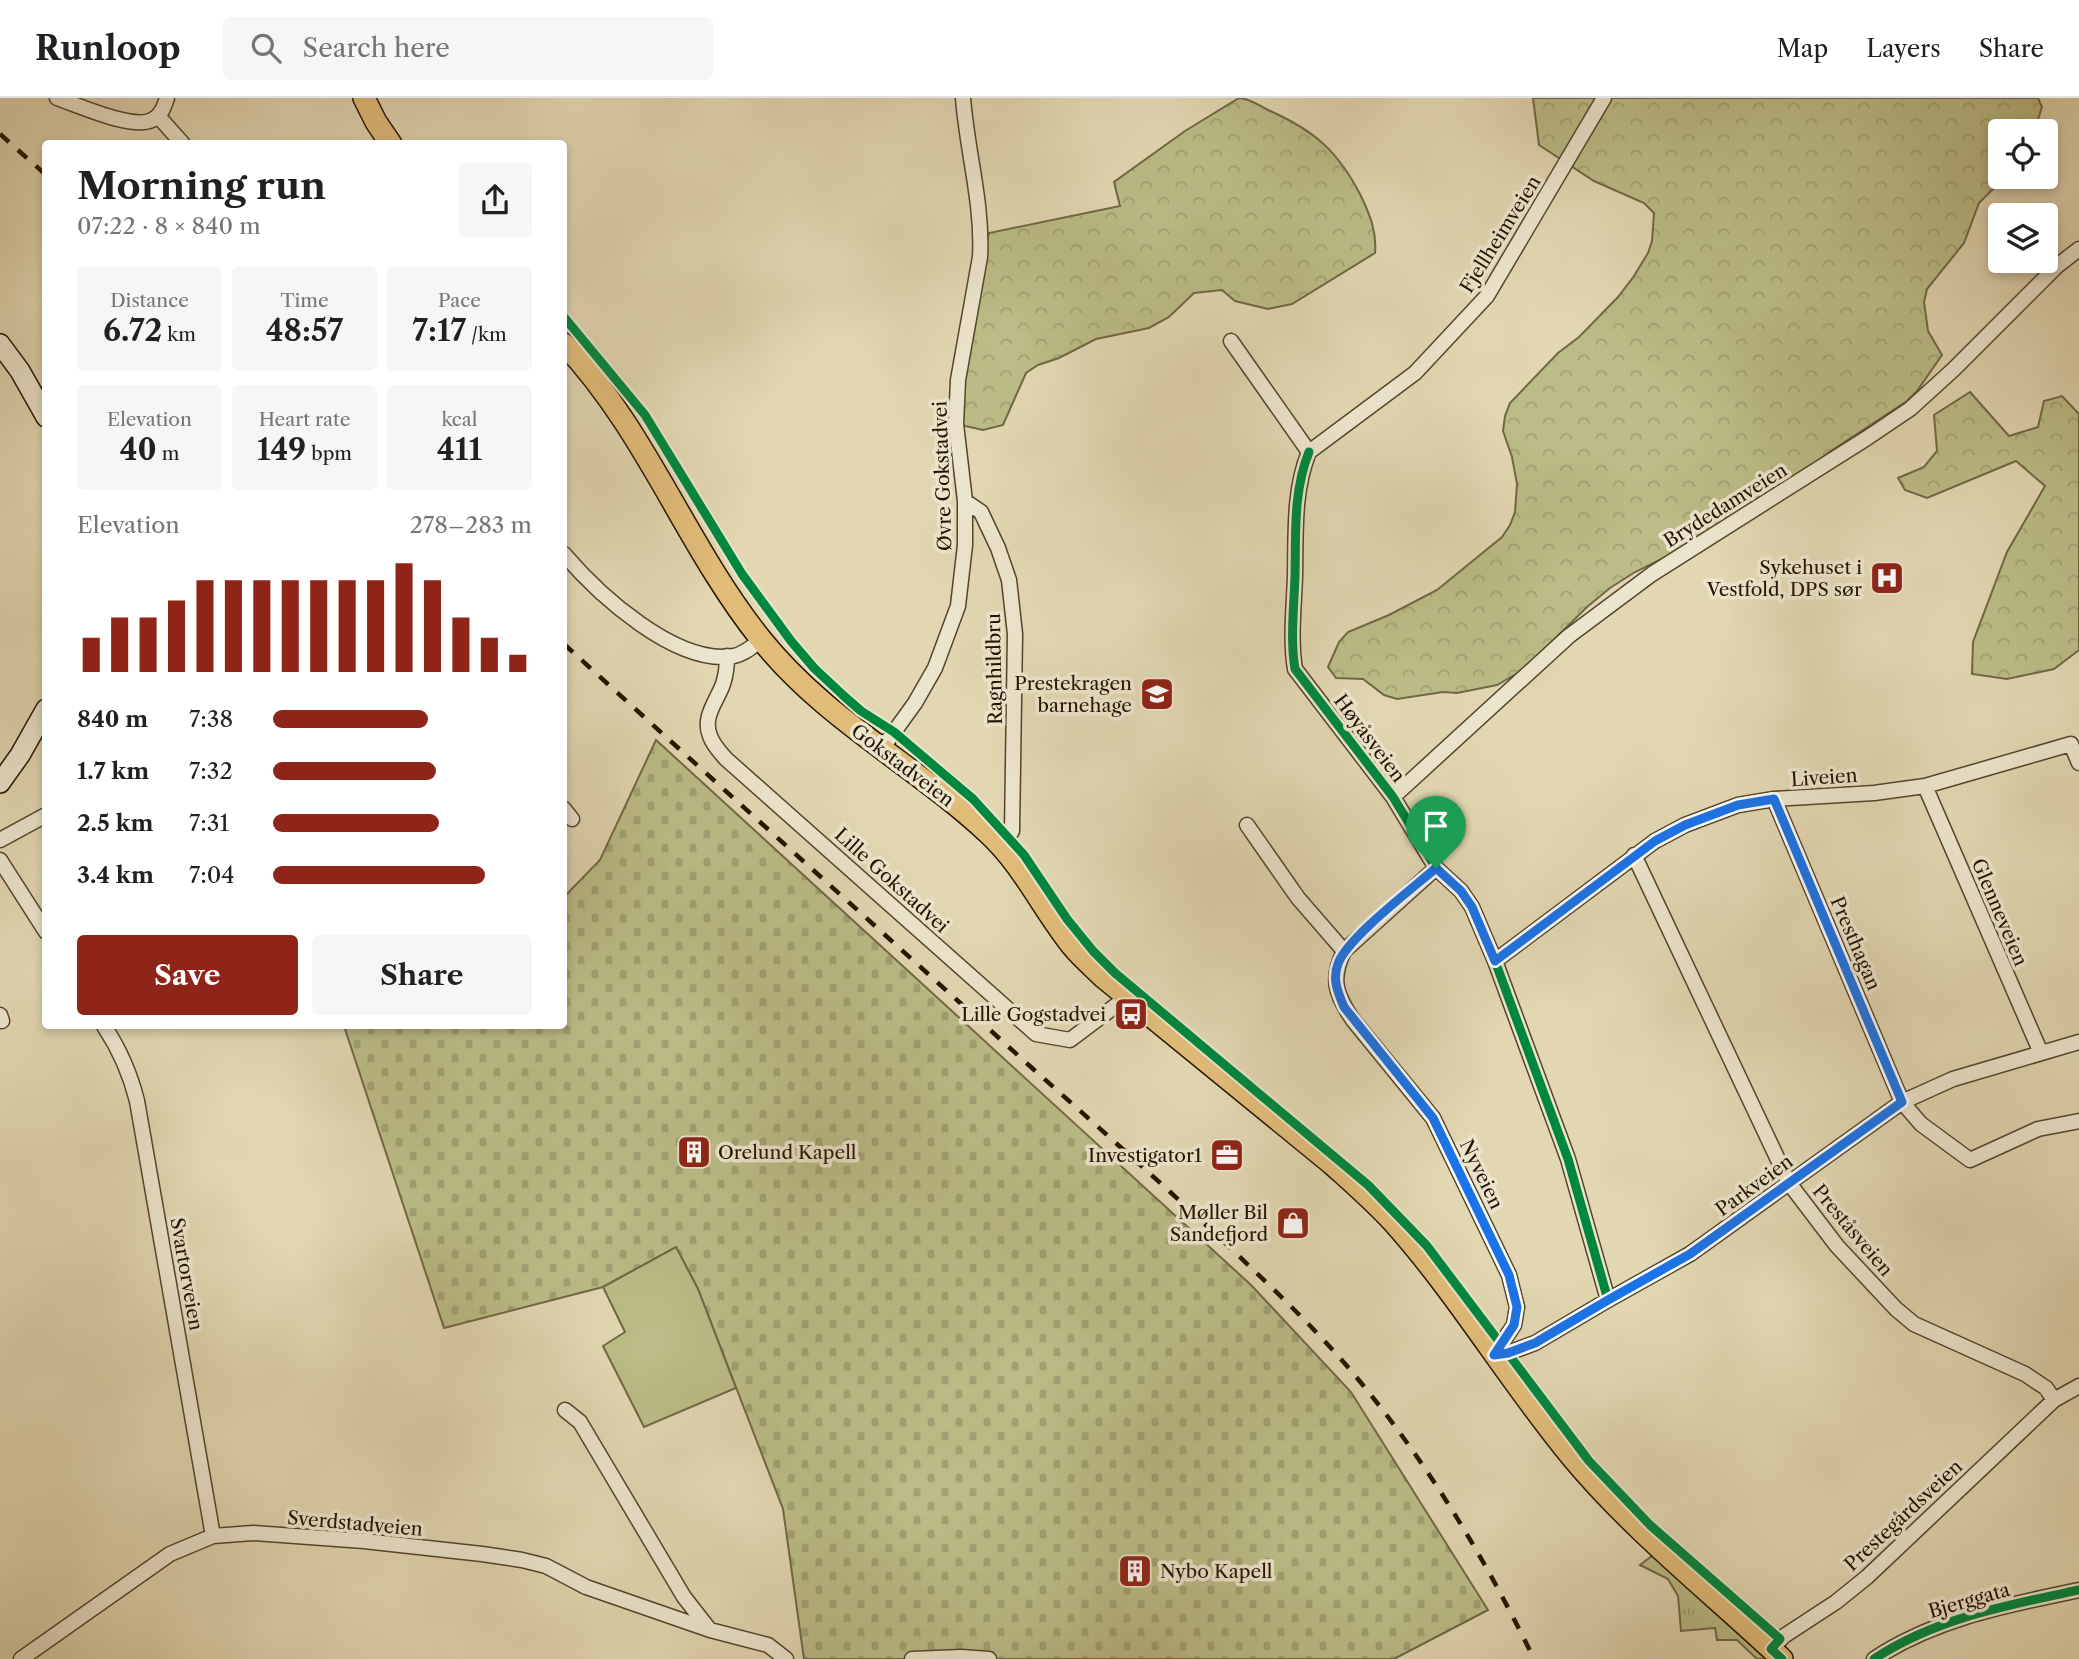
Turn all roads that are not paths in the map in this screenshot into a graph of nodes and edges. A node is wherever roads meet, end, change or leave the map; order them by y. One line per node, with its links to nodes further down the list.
1 (57, 98): 7 (street)
2 (167, 98): 7 (street)
3 (364, 98): 9 (main road)
4 (375, 98): 10 (main road)
5 (963, 98): 17 (street, Øvre Gokstadvei)
6 (1604, 98): 16 (street, Fjellheimveien)
7 (158, 116): 8 (street)
8 (179, 140)
9 (388, 140)
10 (395, 140)
11 (2079, 249): 26 (street, Brydedamveien)
12 (1231, 341): 16 (street)
13 (0, 344): 15 (main road)
14 (567, 348): 19 (main road, Gokstadveien)
15 (42, 411)
16 (1309, 452): 26 (street, Høyåsveien)
17 (965, 501): 22 (street, Øvre Gokstadvei); 31 (street, Ragnhildbru)
18 (567, 557): 20 (street)
19 (761, 640): 20 (street); 22 (main road, Gokstadveien)
20 (727, 656): 38 (street, Lille Gokstadvei)
21 (42, 716): 24 (main road)
22 (881, 750): 31 (main road, Gokstadveien)
23 (2079, 763): 25 (street, Liveien)
24 (0, 783)
25 (1925, 786): 27 (street, Liveien); 41 (street, Glenneveien)
26 (1393, 797): 34 (street, Høyåsveien)
27 (1774, 799): 32 (street, Liveien); 42 (street, Presthagan)
28 (42, 817): 30 (street)
29 (1247, 825): 36 (street)
30 (0, 840)
31 (1001, 846): 38 (main road, Gokstadveien)
32 (1634, 855): 37 (street, Liveien); 44 (street, Preståsveien)
33 (0, 860): 35 (street)
34 (1436, 868): 36 (street); 37 (street, Høyåsveien)
35 (42, 926)
36 (1344, 951): 46 (street, Nyveien)
37 (1495, 961): 45 (street, Høyåsveien)
38 (1127, 997): 46 (main road, Gokstadveien)
39 (106, 1029): 50 (street, Svartorveien)
40 (2079, 1042): 41 (street, Parkveien)
41 (2041, 1053): 42 (street, Parkveien)
42 (1902, 1102): 43 (street); 44 (street, Parkveien)
43 (2079, 1121)
44 (1789, 1183): 45 (street, Parkveien); 48 (street, Preståsveien)
45 (1608, 1300): 46 (street, Parkveien)
46 (1494, 1355): 53 (main road, Gokstadveien)
47 (2079, 1386): 48 (street, Prestegårdsveien)
48 (2054, 1400): 53 (street, Prestegårdsveien)
49 (565, 1410): 52 (street)
50 (213, 1536): 52 (street, Sverdstadveien); 55 (street, Sverdstadveien)
51 (2079, 1590): 59 (street, Bjerggata)
52 (710, 1630): 56 (street, Sverdstadveien)
53 (1777, 1654)
54 (961, 1658): 57 (street); 58 (street)
55 (21, 1659)
56 (786, 1659)
57 (912, 1659)
58 (989, 1659)
59 (1874, 1659)

